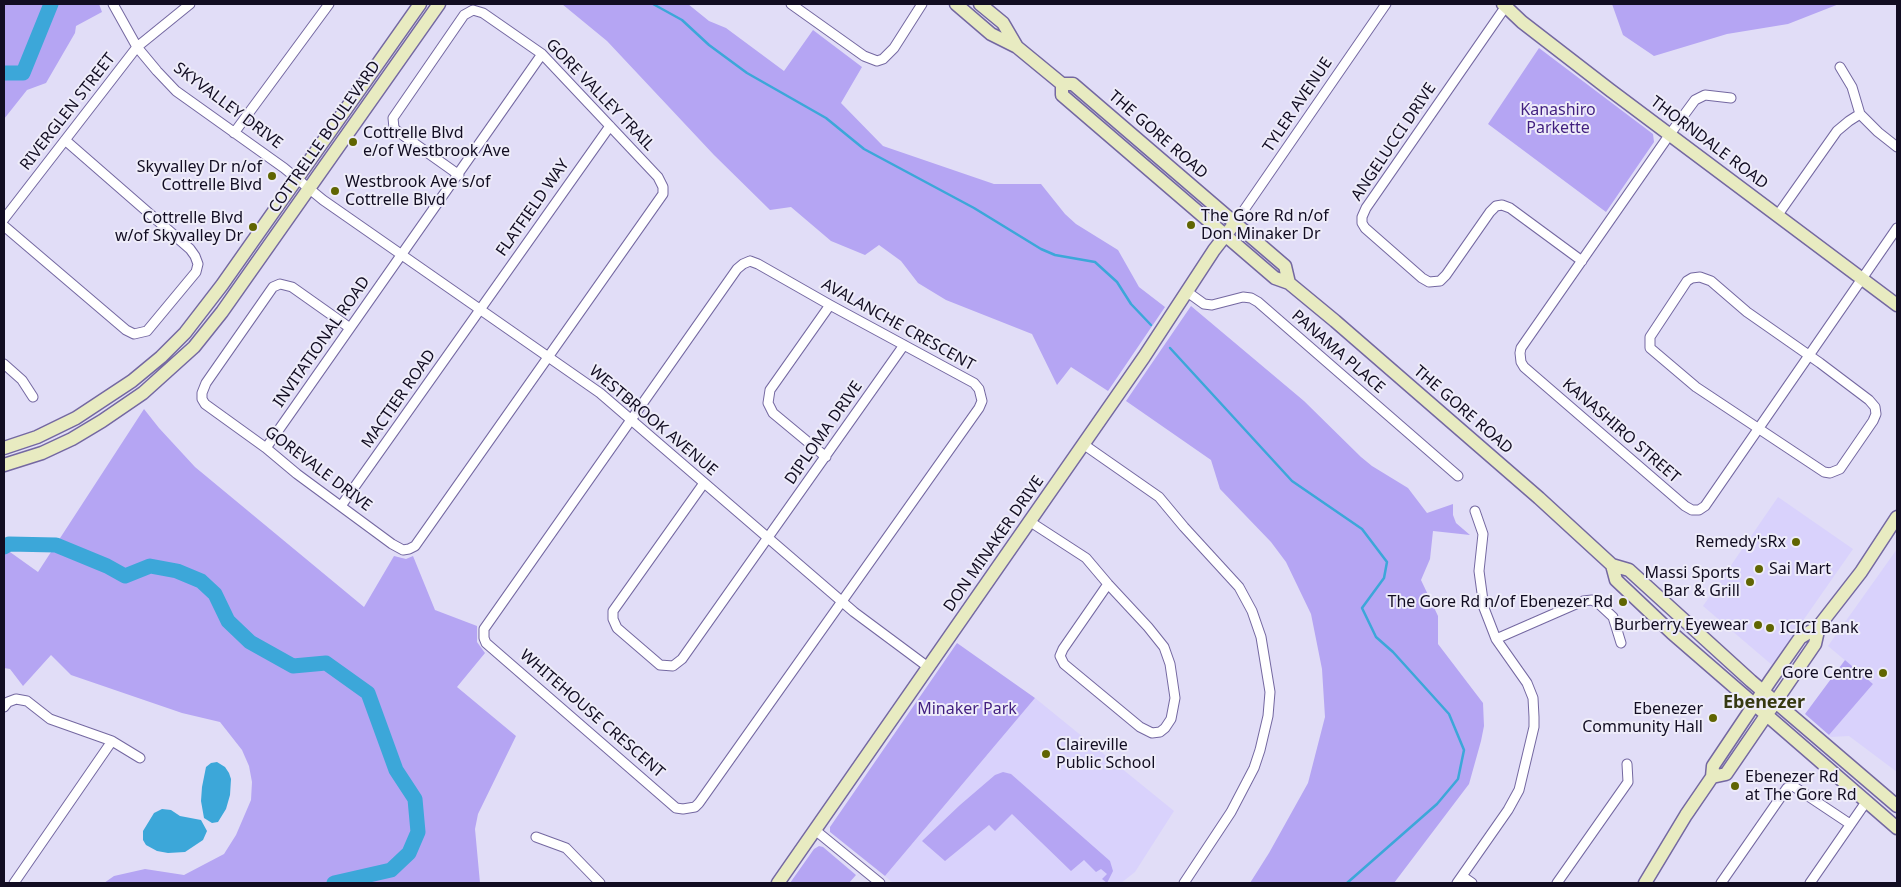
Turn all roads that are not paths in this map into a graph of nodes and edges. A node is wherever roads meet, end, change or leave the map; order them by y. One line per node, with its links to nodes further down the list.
1 (113, 4): 12 (street, SKYVALLEY DRIVE)
2 (190, 4): 12 (street, RIVERGLEN STREET)
3 (329, 4): 20 (street)
4 (420, 4): 25 (main road, COTTRELLE BOULEVARD)
5 (439, 4): 26 (main road, COTTRELLE BOULEVARD)
6 (922, 4): 10 (street)
7 (956, 4): 13 (main road, THE GORE ROAD)
8 (980, 4): 13 (main road, THE GORE ROAD)
9 (1386, 4): 29 (street, TYLER AVENUE)
10 (795, 5)
11 (1504, 5): 21 (main road, THORNDALE ROAD); 34 (street, ANGELUCCI DRIVE)
12 (137, 47): 20 (street, SKYVALLEY DRIVE); 22 (street, RIVERGLEN STREET)
13 (1017, 48): 16 (main road, THE GORE ROAD)
14 (542, 54): 19 (street, GORE VALLEY TRAIL); 24 (street, INVITATIONAL ROAD); 24 (street, GORE VALLEY TRAIL)
15 (1840, 67): 18 (street)
16 (1062, 84): 29 (main road, THE GORE ROAD); 32 (main road, THE GORE ROAD)
17 (1731, 98): 21 (street, KANASHIRO STREET)
18 (1860, 114): 23 (street); 27 (street)
19 (610, 126): 40 (street, FLATFIELD WAY); 44 (street, GORE VALLEY TRAIL)
20 (234, 133): 25 (street, SKYVALLEY DRIVE)
21 (1670, 134): 27 (main road, THORNDALE ROAD); 34 (street, KANASHIRO STREET)
22 (65, 140): 28 (street, RIVERGLEN STREET); 30 (street)
23 (1897, 147)
24 (459, 175): 33 (street, INVITATIONAL ROAD)
25 (297, 178): 26 (street, WESTBROOK AVENUE); 50 (main road, COTTRELLE BOULEVARD)
26 (309, 188): 33 (street, WESTBROOK AVENUE); 53 (main road, COTTRELLE BOULEVARD)
27 (1777, 216): 35 (main road, THORNDALE ROAD)
28 (4, 219)
29 (1235, 223): 32 (main road, DON MINAKER DRIVE); 36 (main road, THE GORE ROAD)
30 (4, 226)
31 (1897, 228): 35 (street, KANASHIRO STREET)
32 (1225, 236): 36 (main road, THE GORE ROAD); 37 (main road, DON MINAKER DRIVE)
33 (403, 254): 40 (street, WESTBROOK AVENUE); 41 (street, INVITATIONAL ROAD)
34 (1582, 261): 48 (street, KANASHIRO STREET)
35 (1862, 279): 39 (main road, THORNDALE ROAD); 43 (street, KANASHIRO STREET)
36 (1289, 283): 61 (main road, THE GORE ROAD)
37 (1186, 291): 49 (main road, DON MINAKER DRIVE); 54 (street, PANAMA PLACE)
38 (830, 305): 42 (street, AVALANCHE CRESCENT); 47 (street, AVALANCHE CRESCENT); 52 (street)
39 (1897, 305)
40 (481, 308): 44 (street, WESTBROOK AVENUE); 56 (street, MACTIER ROAD)
41 (350, 328): 51 (street, INVITATIONAL ROAD); 51 (street, GOREVALE DRIVE)
42 (904, 345): 52 (street, DIPLOMA DRIVE); 63 (street, AVALANCHE CRESCENT)
43 (1810, 356): 48 (street, KANASHIRO STREET); 48 (street); 48 (street)
44 (549, 357): 47 (street, WESTBROOK AVENUE); 56 (street, GOREVALE DRIVE)
45 (4, 364): 46 (street)
46 (33, 398)
47 (630, 420): 55 (street, WESTBROOK AVENUE); 63 (street, WHITEHOUSE CRESCENT)
48 (1759, 429)
49 (1083, 444): 59 (main road, DON MINAKER DRIVE); 88 (street)
50 (4, 448)
51 (266, 448): 56 (street, GOREVALE DRIVE)
52 (826, 457): 60 (street, DIPLOMA DRIVE)
53 (4, 465)
54 (1458, 476)
55 (704, 484): 60 (street, WESTBROOK AVENUE); 60 (street, DIPLOMA DRIVE)
56 (341, 506)
57 (1476, 511): 65 (street)
58 (1897, 517): 64 (main road)
59 (1029, 521): 62 (street); 67 (main road, DON MINAKER DRIVE)
60 (768, 538): 63 (street, WESTBROOK AVENUE)
61 (1612, 565): 68 (main road, THE GORE ROAD); 70 (main road, THE GORE ROAD)
62 (1108, 584): 62 (street)
63 (842, 602): 67 (street, WESTBROOK AVENUE)
64 (1819, 626): 68 (main road); 69 (main road)
65 (1496, 639): 66 (street); 83 (street)
66 (1621, 643)
67 (928, 667): 81 (main road, DON MINAKER DRIVE)
68 (1763, 691): 69 (main road, THE GORE ROAD); 70 (main road)
69 (1775, 701): 72 (main road); 78 (main road, THE GORE ROAD)
70 (1754, 705): 72 (main road, THE GORE ROAD); 76 (main road)
71 (4, 707): 73 (street)
72 (1765, 715): 76 (main road); 77 (main road, THE GORE ROAD)
73 (112, 741): 74 (street); 84 (street)
74 (140, 758)
75 (1627, 764): 90 (street)
76 (1712, 777): 91 (main road)
77 (1866, 802): 79 (street); 80 (main road, THE GORE ROAD)
78 (1897, 806)
79 (1850, 824): 92 (street); 93 (street)
80 (1897, 828)
81 (815, 830): 86 (main road, DON MINAKER DRIVE); 87 (street)
82 (536, 837): 85 (street)
83 (1459, 880): 89 (street)
84 (14, 883)
85 (600, 883)
86 (778, 883)
87 (880, 883)
88 (1184, 883)
89 (1472, 883)
90 (1558, 883)
91 (1645, 883)
92 (1721, 883)
93 (1810, 883)

